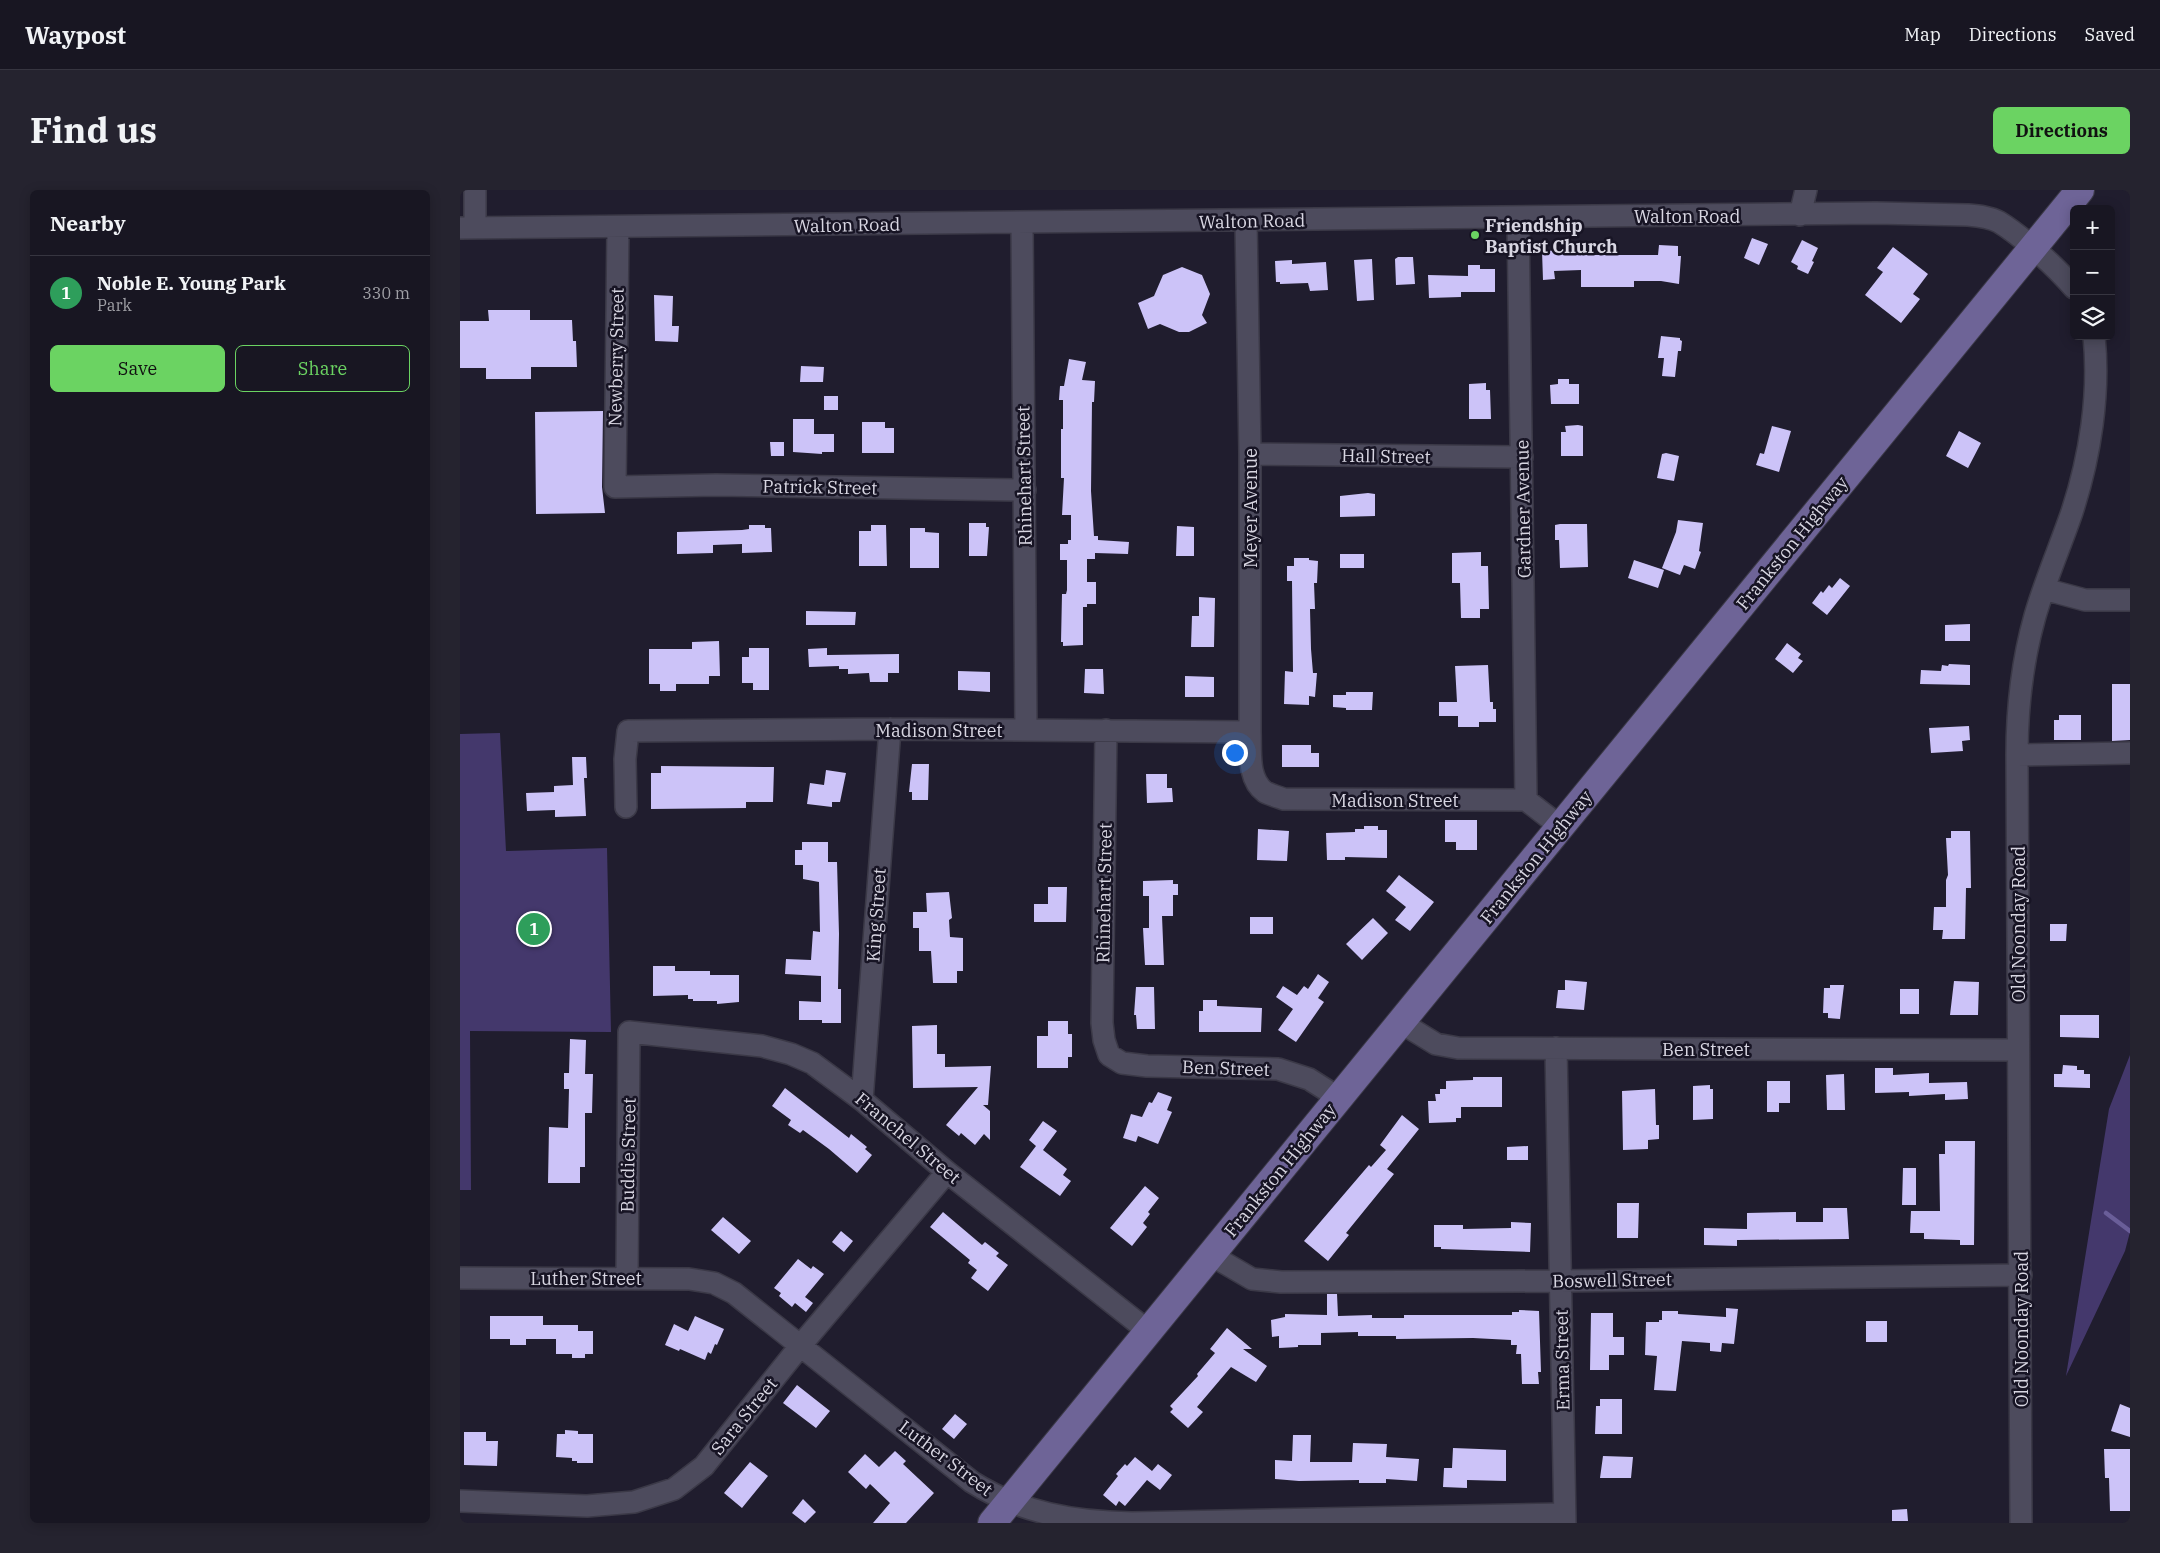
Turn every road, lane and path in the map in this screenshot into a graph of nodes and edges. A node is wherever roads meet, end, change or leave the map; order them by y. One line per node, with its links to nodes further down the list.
1 (475, 190): 9 (street)
2 (1806, 190): 4 (street)
3 (2080, 190): 10 (main road, Frankston Highway)
4 (1800, 215): 5 (street, Walton Road); 10 (street, Walton Road)
5 (1518, 218): 6 (street, Walton Road); 14 (street, Gardner Avenue)
6 (1246, 222): 7 (street, Walton Road); 13 (street, Meyer Avenue)
7 (1022, 223): 8 (street, Walton Road); 16 (street, Rhinehart Street)
8 (618, 227): 9 (street, Walton Road); 15 (street, Newberry Street)
9 (468, 228)
10 (2033, 249): 11 (street); 28 (main road, Frankston Highway)
11 (2070, 284)
12 (2094, 340): 17 (street, Old Noonday Road)
13 (1250, 454): 14 (street, Hall Street); 22 (street, Meyer Avenue)
14 (1522, 457): 26 (street, Gardner Avenue)
15 (614, 487): 16 (street, Patrick Street)
16 (1025, 490): 20 (street, Rhinehart Street)
17 (2044, 589): 18 (street); 24 (street, Old Noonday Road)
18 (2130, 600)
19 (890, 729): 20 (street, Madison Street); 27 (street, Madison Street); 35 (street, King Street)
20 (1026, 730): 21 (street, Madison Street)
21 (1106, 730): 22 (street, Madison Street); 33 (street, Rhinehart Street)
22 (1250, 732): 25 (street, Meyer Avenue)
23 (2130, 753): 24 (street)
24 (2017, 755): 32 (street, Old Noonday Road)
25 (1265, 791): 26 (street, Madison Street)
26 (1526, 800): 28 (street)
27 (626, 807)
28 (1561, 827): 29 (main road, Frankston Highway)
29 (1400, 1022): 31 (street, Ben Street); 34 (main road, Frankston Highway)
30 (629, 1032): 35 (street, Franchel Street); 40 (street, Buddie Street)
31 (1556, 1048): 32 (street, Ben Street); 41 (street, Erma Street)
32 (2018, 1050): 38 (street, Old Noonday Road)
33 (1109, 1055): 34 (street, Ben Street)
34 (1339, 1098): 37 (main road, Frankston Highway)
35 (862, 1100): 36 (street, Franchel Street)
36 (947, 1172): 42 (street, Franchel Street); 43 (street, Sara Street)
37 (1211, 1255): 41 (street, Boswell Street); 42 (main road, Frankston Highway)
38 (2021, 1275): 41 (street, Boswell Street); 47 (street, Old Noonday Road)
39 (460, 1278): 40 (street, Luther Street)
40 (627, 1278): 43 (street, Luther Street)
41 (1560, 1281): 46 (street, Erma Street)
42 (1148, 1332): 45 (main road, Frankston Highway)
43 (801, 1345): 44 (street, Sara Street); 45 (street, Luther Street)
44 (460, 1502)
45 (1000, 1513): 46 (street, Luther Street)
46 (1564, 1519)
47 (2021, 1523)

